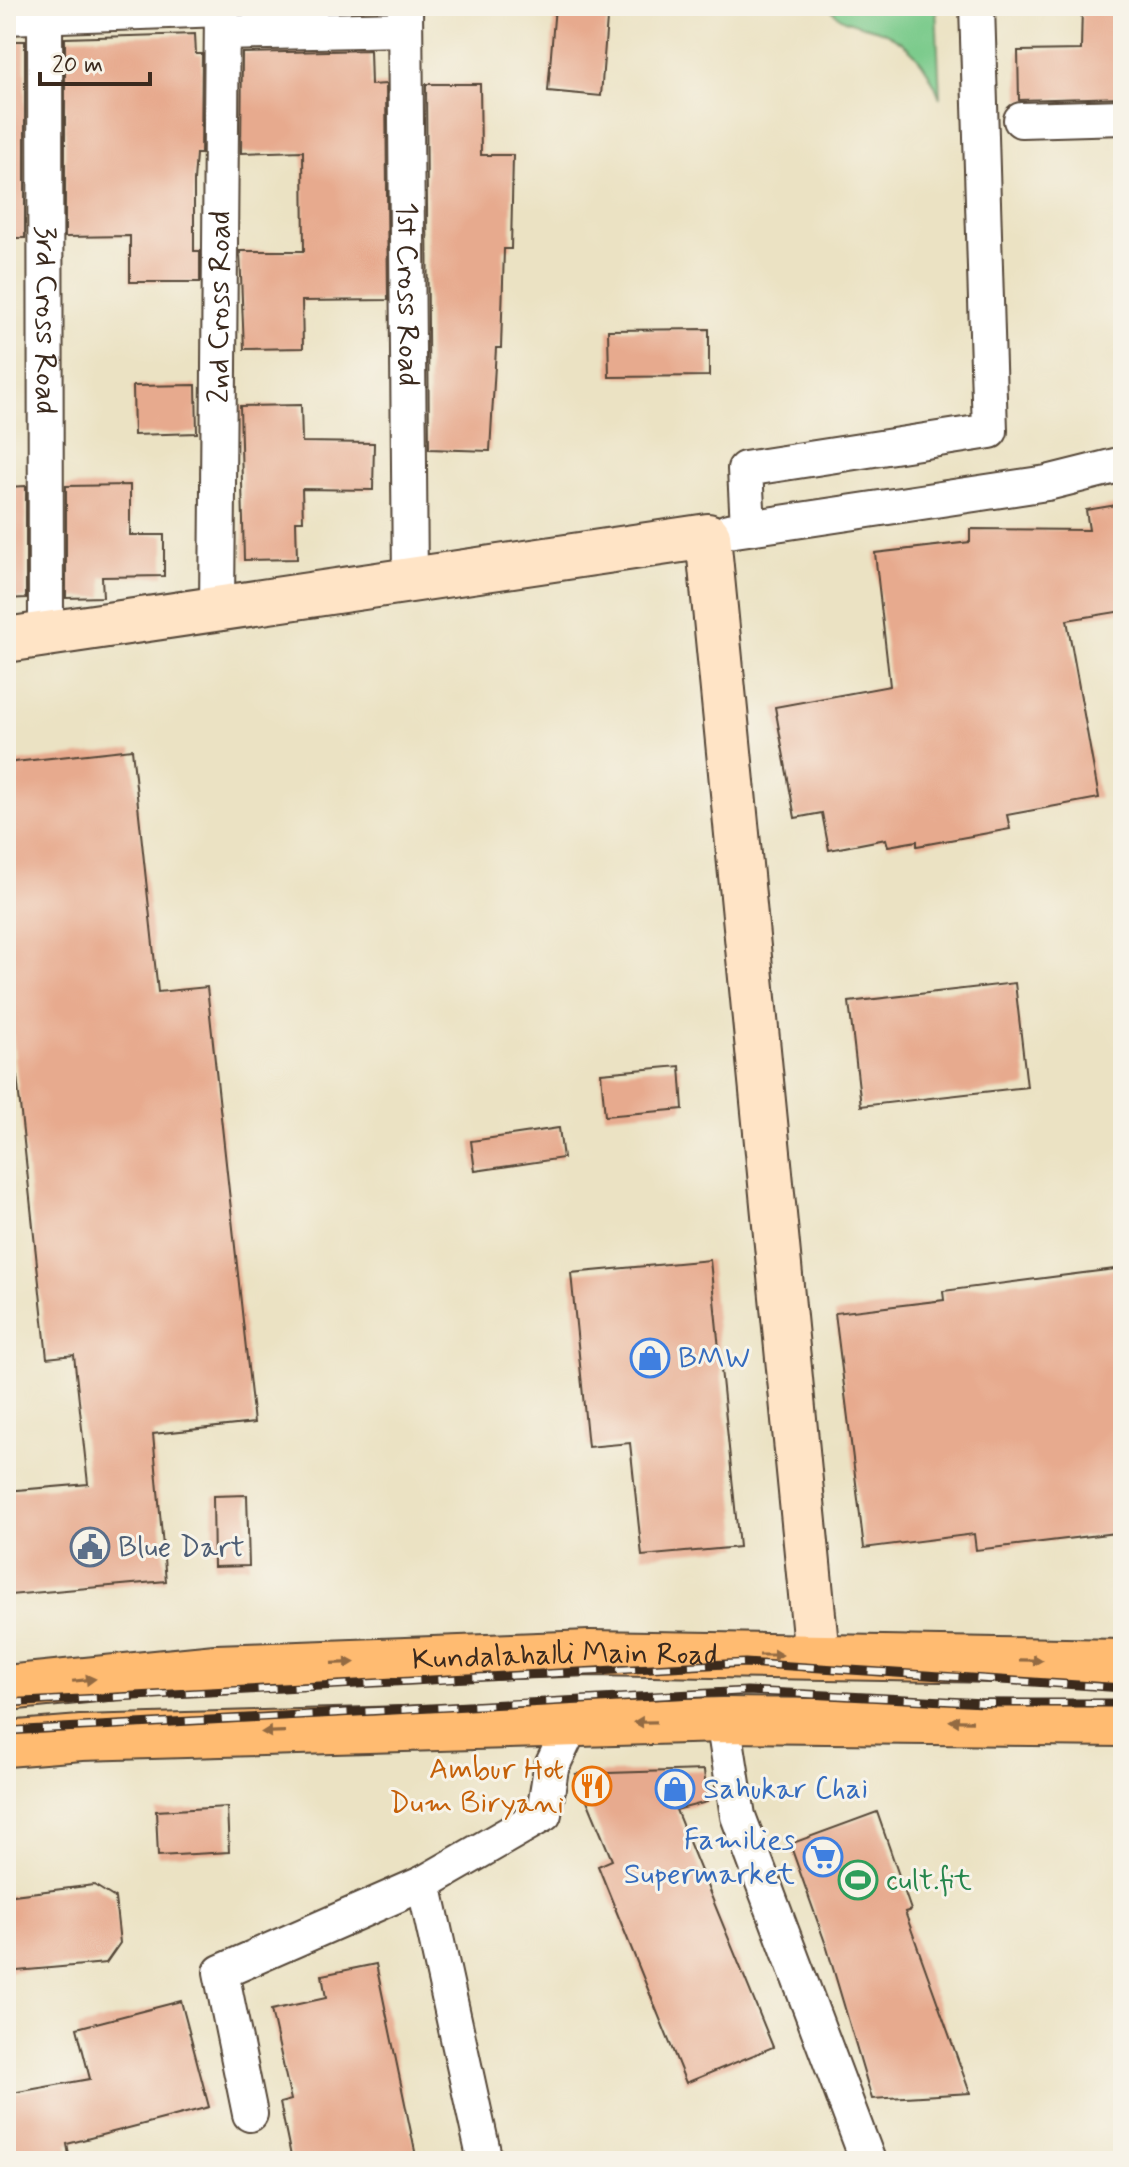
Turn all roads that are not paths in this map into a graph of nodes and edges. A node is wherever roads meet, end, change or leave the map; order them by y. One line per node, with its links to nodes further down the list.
1 (977, 6): 9 (street)
2 (45, 11): 3 (street); 4 (street); 12 (street, 3rd Cross Road)
3 (222, 16): 5 (street); 11 (street, 2nd Cross Road)
4 (6, 17)
5 (405, 18): 10 (street, 1st Cross Road)
6 (1123, 117): 7 (street)
7 (1021, 120)
8 (1123, 464): 9 (street)
9 (728, 531): 10 (street); 13 (street)
10 (410, 581): 11 (street)
11 (217, 609): 12 (street)
12 (26, 637)
13 (817, 1656): 14 (main road, Kundalahalli Main Road, one-way to 14); 15 (main road, Kundalahalli Main Road, one-way to 13)
14 (1123, 1662)
15 (6, 1688)
16 (723, 1720): 17 (main road, one-way to 17); 18 (main road, one-way to 16); 23 (street)
17 (573, 1722): 19 (main road, one-way to 19); 20 (street)
18 (1123, 1724)
19 (6, 1744)
20 (424, 1883): 21 (street); 22 (street)
21 (250, 2114)
22 (485, 2161)
23 (868, 2161)

